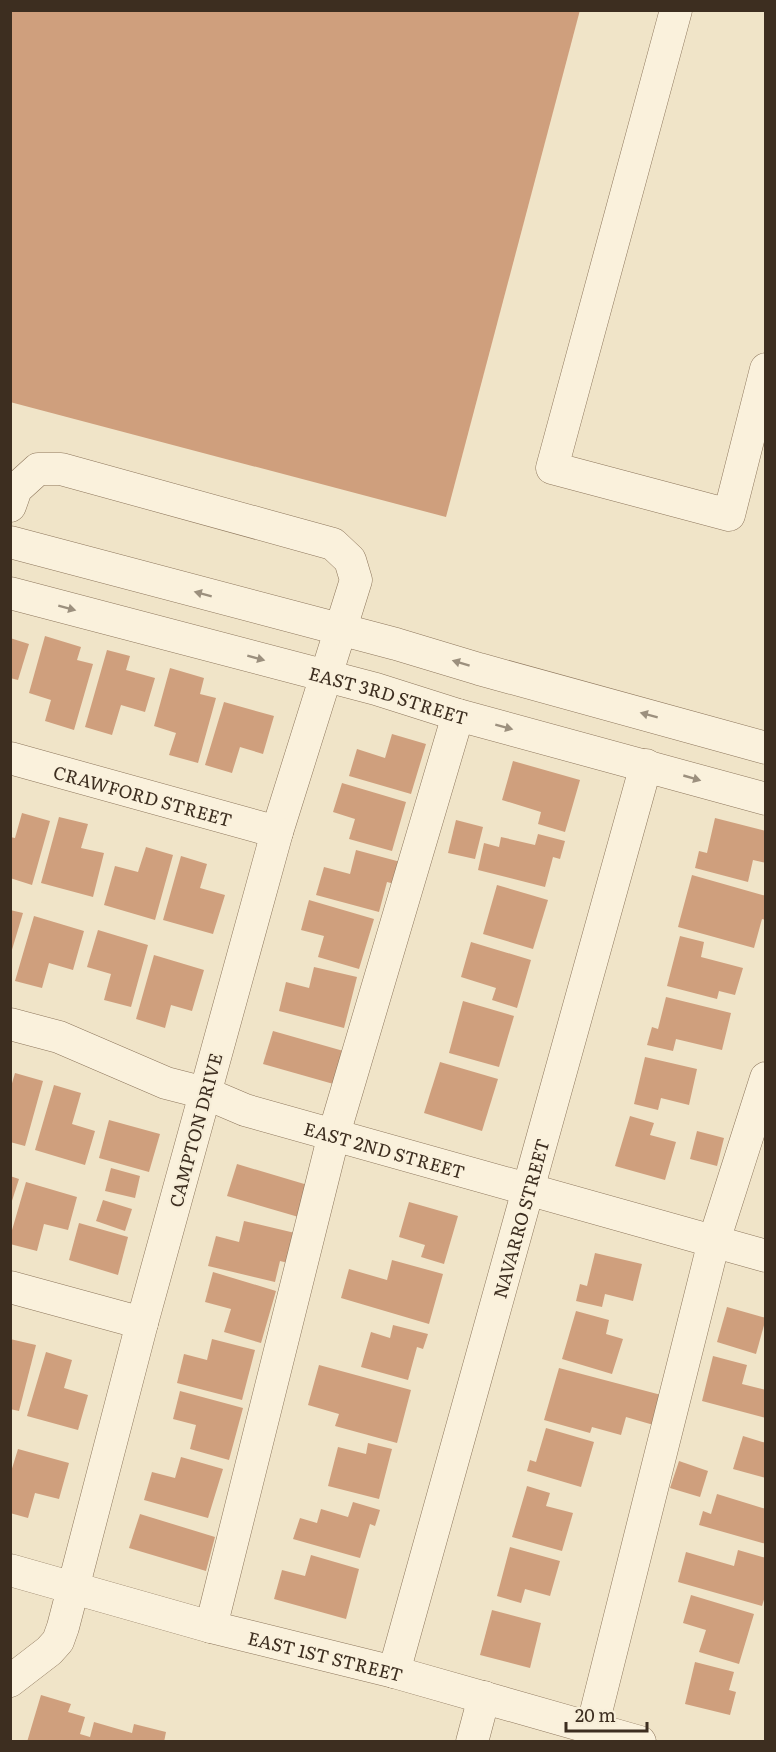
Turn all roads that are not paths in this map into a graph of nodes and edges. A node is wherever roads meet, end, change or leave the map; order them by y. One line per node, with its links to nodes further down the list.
1 (676, 10): 2 (street)
2 (765, 369)
3 (10, 506): 6 (street, CAMPTON DRIVE)
4 (10, 542): 6 (street, one-way to 4)
5 (10, 593): 7 (street, EAST 3RD STREET, one-way to 7)
6 (341, 630): 7 (street, CAMPTON DRIVE); 9 (street, one-way to 6)
7 (327, 676): 8 (street, EAST 3RD STREET); 13 (street, CAMPTON DRIVE)
8 (458, 715): 11 (street, EAST 3RD STREET, one-way to 11); 17 (street)
9 (765, 748)
10 (10, 758): 13 (street, CRAWFORD STREET)
11 (646, 765): 12 (street, EAST 3RD STREET, one-way to 12); 18 (street, NAVARRO STREET)
12 (765, 796)
13 (277, 832): 16 (street, CAMPTON DRIVE)
14 (10, 1024): 16 (street, EAST 2ND STREET)
15 (765, 1078): 19 (street)
16 (205, 1093): 17 (street, EAST 2ND STREET); 22 (street, CAMPTON DRIVE)
17 (334, 1134): 18 (street, EAST 2ND STREET); 25 (street)
18 (528, 1190): 19 (street, EAST 2ND STREET); 26 (street, NAVARRO STREET)
19 (714, 1241): 20 (street, EAST 2ND STREET); 29 (street)
20 (765, 1256)
21 (10, 1287): 22 (street)
22 (142, 1323): 24 (street, CAMPTON DRIVE)
23 (10, 1570): 24 (street, EAST 1ST STREET)
24 (73, 1587): 25 (street, EAST 1ST STREET); 27 (street, CAMPTON DRIVE)
25 (211, 1627): 26 (street, EAST 1ST STREET)
26 (394, 1672): 28 (street, EAST 1ST STREET)
27 (10, 1681)
28 (484, 1697): 29 (street, EAST 1ST STREET); 30 (street)
29 (592, 1728): 31 (street, EAST 1ST STREET)
30 (472, 1742)
31 (640, 1742)

